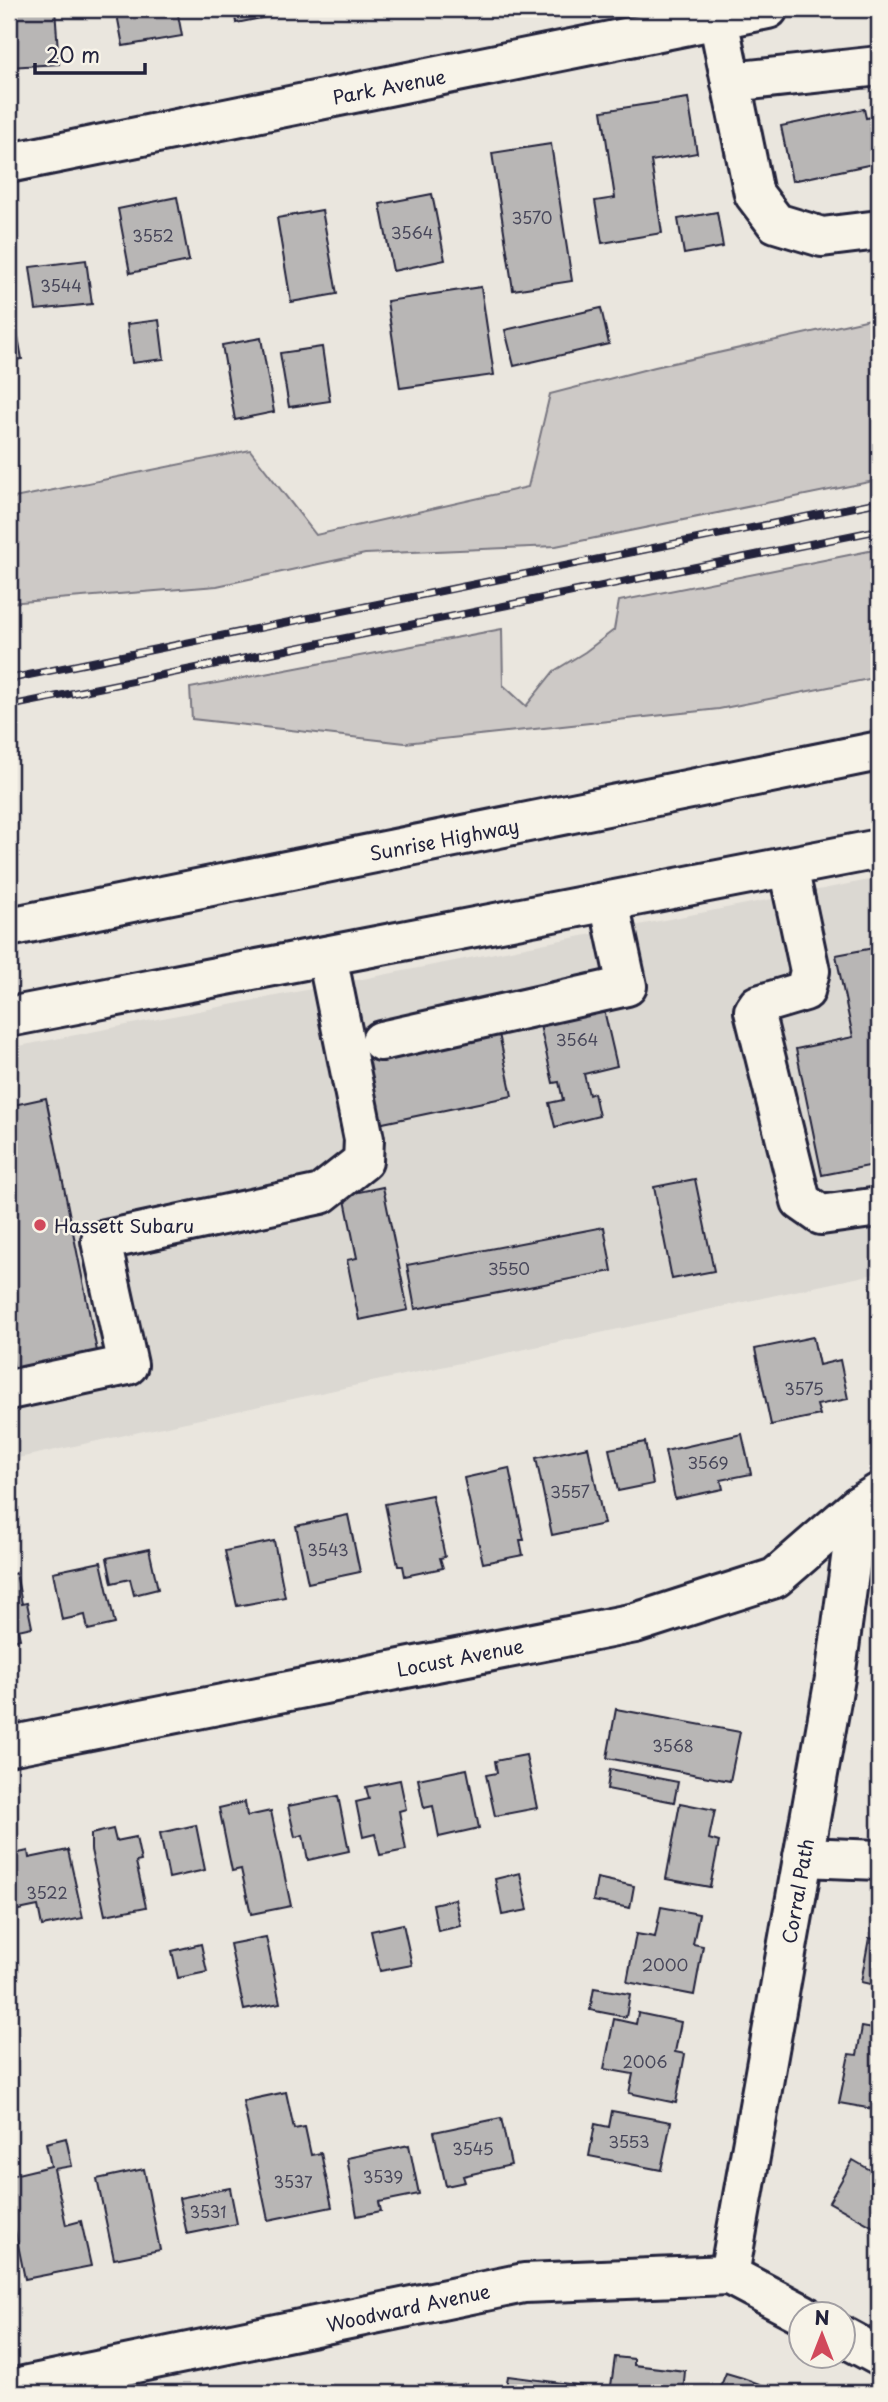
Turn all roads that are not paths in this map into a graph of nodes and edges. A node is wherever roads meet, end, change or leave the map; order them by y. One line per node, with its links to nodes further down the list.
1 (768, 9): 2 (main road, Park Avenue)
2 (697, 18): 4 (main road); 5 (main road, Park Avenue)
3 (879, 66): 4 (main road)
4 (731, 82): 6 (main road)
5 (9, 163)
6 (879, 230)
7 (879, 751): 11 (main road, Sunrise Highway)
8 (879, 849): 9 (main road)
9 (788, 867): 10 (main road); 15 (main road)
10 (609, 902): 12 (main road); 14 (main road)
11 (9, 927)
12 (327, 956): 13 (main road); 16 (main road)
13 (9, 1017)
14 (381, 1041)
15 (879, 1207)
16 (9, 1390)
17 (869, 1500): 18 (main road, Locust Avenue); 19 (main road, Corral Path)
18 (9, 1746)
19 (803, 1857): 20 (main road); 21 (main road, Corral Path)
20 (879, 1860)
21 (729, 2275): 22 (main road); 25 (main road, Woodward Avenue)
22 (786, 2306)
23 (856, 2344): 24 (main road)
24 (879, 2356)
25 (9, 2389)

